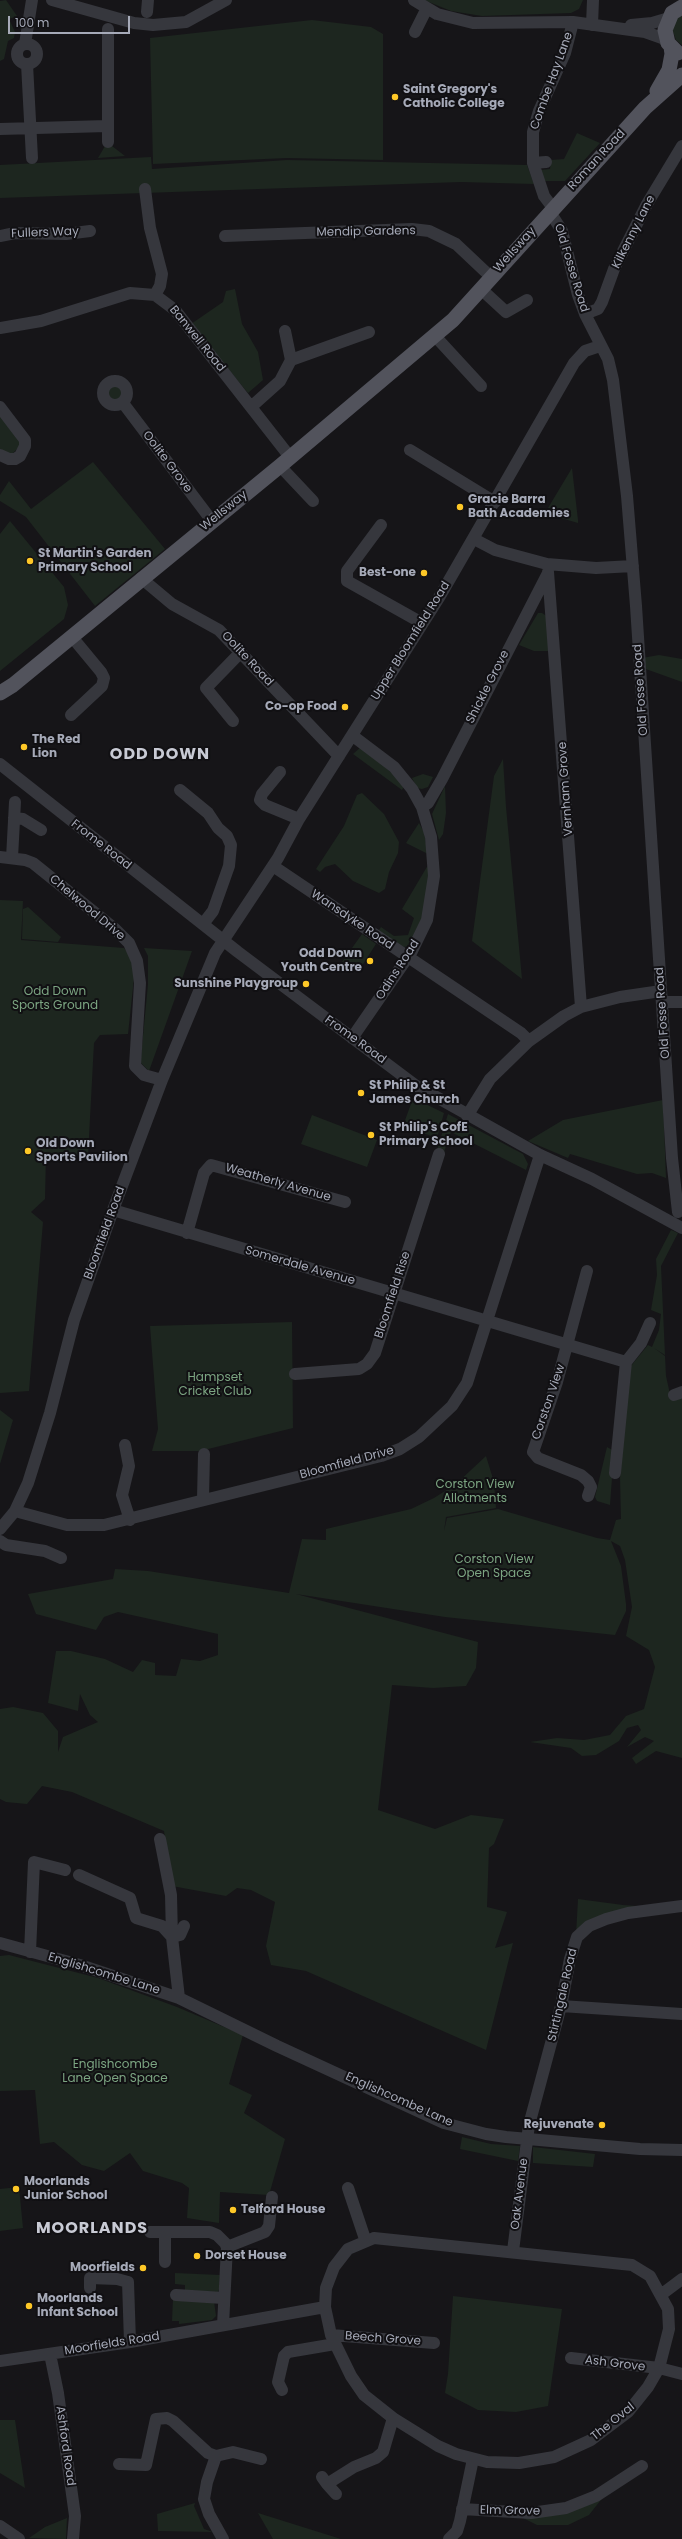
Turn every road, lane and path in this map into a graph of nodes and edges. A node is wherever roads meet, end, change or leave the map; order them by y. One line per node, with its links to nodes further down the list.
1 (32, 0): 18 (street)
2 (52, 0): 3 (street)
3 (226, 0)
4 (414, 0): 7 (street)
5 (593, 0): 10 (street)
6 (682, 7): 8 (main road)
7 (427, 8): 9 (street); 13 (street)
8 (669, 18): 11 (street); 14 (main road, Roman Road)
9 (573, 22): 10 (street); 24 (street, Combe Hay Lane)
10 (592, 25): 11 (street)
11 (606, 26): 14 (street)
12 (108, 28): 17 (street)
13 (415, 32)
14 (674, 48): 16 (main road, Roman Road)
15 (682, 75): 16 (main road, Roman Road)
16 (645, 108): 26 (main road, Roman Road)
17 (107, 126): 18 (street); 20 (street)
18 (31, 127): 19 (street); 22 (street)
19 (0, 129)
20 (108, 142)
21 (682, 146): 34 (street, Kilkenny Lane)
22 (32, 158)
23 (546, 162): 24 (street)
24 (533, 163): 26 (street, Combe Hay Lane)
25 (145, 190): 32 (street)
26 (552, 210): 30 (main road, Wellsway); 34 (street, Old Fosse Road)
27 (90, 231): 28 (street, Fullers Way)
28 (0, 236)
29 (225, 236): 30 (street, Mendip Gardens)
30 (491, 277): 31 (main road, Wellsway)
31 (480, 289): 33 (street); 38 (main road, Wellsway)
32 (156, 295): 35 (street); 44 (street, Banwell Road)
33 (527, 300)
34 (585, 314): 39 (street, Old Fosse Road)
35 (0, 328)
36 (285, 331): 40 (street)
37 (369, 332): 40 (street)
38 (434, 336): 41 (street); 47 (main road, Wellsway)
39 (600, 346): 49 (street, Upper Bloomfield Road); 53 (street, Old Fosse Road)
40 (291, 360): 44 (street)
41 (481, 386)
42 (122, 403): 50 (street, Oolite Grove)
43 (0, 407): 46 (street)
44 (251, 407): 47 (street, Banwell Road)
45 (410, 450): 49 (street)
46 (0, 455)
47 (285, 462): 48 (street, Banwell Road); 50 (main road, Wellsway)
48 (313, 501)
49 (496, 502): 52 (street, Upper Bloomfield Road)
50 (212, 520): 55 (main road, Wellsway)
51 (380, 524): 56 (street)
52 (474, 539): 54 (street); 56 (street, Upper Bloomfield Road)
53 (632, 566): 54 (street); 78 (street, Old Fosse Road)
54 (548, 568): 69 (street, Shickle Grove); 80 (street, Vernham Grove)
55 (141, 578): 57 (main road, Wellsway); 58 (street, Oolite Road)
56 (422, 623): 63 (street, Upper Bloomfield Road)
57 (72, 637): 59 (main road, Wellsway); 61 (street)
58 (240, 653): 62 (street); 64 (street, Oolite Road)
59 (6, 689): 60 (main road, Wellsway)
60 (0, 699)
61 (71, 715)
62 (233, 721)
63 (352, 736): 64 (street, Upper Bloomfield Road); 69 (street, Odins Road)
64 (339, 756): 71 (street, Upper Bloomfield Road)
65 (0, 764): 75 (street, Frome Road)
66 (280, 772): 71 (street)
67 (180, 790): 75 (street)
68 (15, 802): 70 (street, Chelwood Drive)
69 (422, 807): 77 (street, Odins Road)
70 (14, 818): 72 (street); 73 (street, Chelwood Drive)
71 (299, 819): 74 (street, Upper Bloomfield Road)
72 (41, 830)
73 (6, 857): 83 (street, Chelwood Drive)
74 (273, 866): 76 (street, Upper Bloomfield Road); 77 (street, Wansdyke Road)
75 (203, 924): 76 (street, Frome Road)
76 (223, 940): 81 (street, Frome Road); 83 (street, Bloomfield Road)
77 (408, 958): 81 (street, Odins Road); 82 (street, Wansdyke Road)
78 (662, 996): 79 (street); 80 (street); 87 (street, Old Fosse Road)
79 (682, 1002)
80 (581, 1007): 82 (street)
81 (352, 1038): 84 (street, Frome Road)
82 (529, 1041): 84 (street)
83 (162, 1080): 91 (street, Bloomfield Road)
84 (467, 1116): 86 (street, Frome Road)
85 (439, 1154): 96 (street, Bloomfield Rise)
86 (540, 1155): 90 (street, Frome Road); 97 (street, Bloomfield Drive)
87 (674, 1181): 88 (street, Old Fosse Road); 92 (street, Old Fosse Road)
88 (682, 1193)
89 (345, 1202): 94 (street, Weatherly Avenue)
90 (645, 1207): 92 (street, Frome Road); 93 (street, Frome Road)
91 (113, 1210): 94 (street, Somerdale Avenue); 107 (street, Bloomfield Road)
92 (679, 1211): 93 (street, Old Fosse Road)
93 (682, 1228)
94 (187, 1233): 96 (street, Somerdale Avenue)
95 (587, 1271): 99 (street, Corston View)
96 (393, 1294): 97 (street, Somerdale Avenue); 101 (street, Bloomfield Rise)
97 (487, 1322): 99 (street); 106 (street, Bloomfield Drive)
98 (650, 1323): 100 (street)
99 (567, 1345): 100 (street); 105 (street, Corston View)
100 (626, 1362): 104 (street)
101 (295, 1374)
102 (125, 1445): 108 (street)
103 (204, 1454): 106 (street)
104 (615, 1473)
105 (588, 1496)
106 (203, 1499): 108 (street, Bloomfield Drive)
107 (15, 1512): 108 (street, Bloomfield Drive); 109 (street, Bloomfield Road)
108 (130, 1520)
109 (0, 1529)
110 (0, 1541): 111 (street)
111 (61, 1558)
112 (160, 1839): 117 (street, Englishcombe Lane)
113 (65, 1870): 119 (street)
114 (79, 1875): 117 (street)
115 (682, 1906): 121 (street, Stirtingale Road)
116 (184, 1926): 117 (street)
117 (172, 1937): 120 (street, Englishcombe Lane)
118 (0, 1943): 119 (street, Englishcombe Lane)
119 (30, 1952): 120 (street, Englishcombe Lane)
120 (179, 1998): 123 (street, Englishcombe Lane)
121 (562, 2006): 122 (street); 123 (street, Stirtingale Road)
122 (682, 2014)
123 (526, 2138): 124 (street, Englishcombe Lane); 131 (street, Oak Avenue)
124 (682, 2150)
125 (348, 2188): 129 (street)
126 (272, 2197): 130 (street)
127 (150, 2232): 128 (street)
128 (165, 2232): 130 (street); 132 (street)
129 (365, 2240): 131 (street, The Oval); 138 (street, The Oval)
130 (228, 2247): 137 (street)
131 (513, 2251): 135 (street, The Oval)
132 (165, 2262)
133 (90, 2279): 141 (street)
134 (682, 2279): 135 (street)
135 (662, 2294): 146 (street, The Oval)
136 (176, 2295): 137 (street)
137 (223, 2298): 139 (street)
138 (326, 2308): 139 (street, Moorfields Road); 140 (street, The Oval)
139 (223, 2325): 141 (street, Moorfields Road)
140 (333, 2339): 142 (street, Beech Grove); 148 (street, Beech Grove); 149 (street, The Oval)
141 (130, 2342): 143 (street, Moorfields Road)
142 (434, 2343)
143 (50, 2354): 145 (street, Moorfields Road); 159 (street, Ashford Road)
144 (571, 2358): 146 (street, Ash Grove)
145 (0, 2360)
146 (659, 2368): 147 (street, Ash Grove); 152 (street, The Oval)
147 (682, 2374)
148 (282, 2390)
149 (393, 2418): 152 (street, The Oval); 155 (street)
150 (216, 2456): 151 (street); 153 (street); 160 (street)
151 (261, 2459)
152 (473, 2459): 156 (street)
153 (119, 2464)
154 (642, 2466): 156 (street, Elm Grove)
155 (336, 2494)
156 (462, 2509): 161 (street)
157 (0, 2526): 158 (street)
158 (19, 2539)
159 (73, 2539)
160 (223, 2539)
161 (449, 2539)

